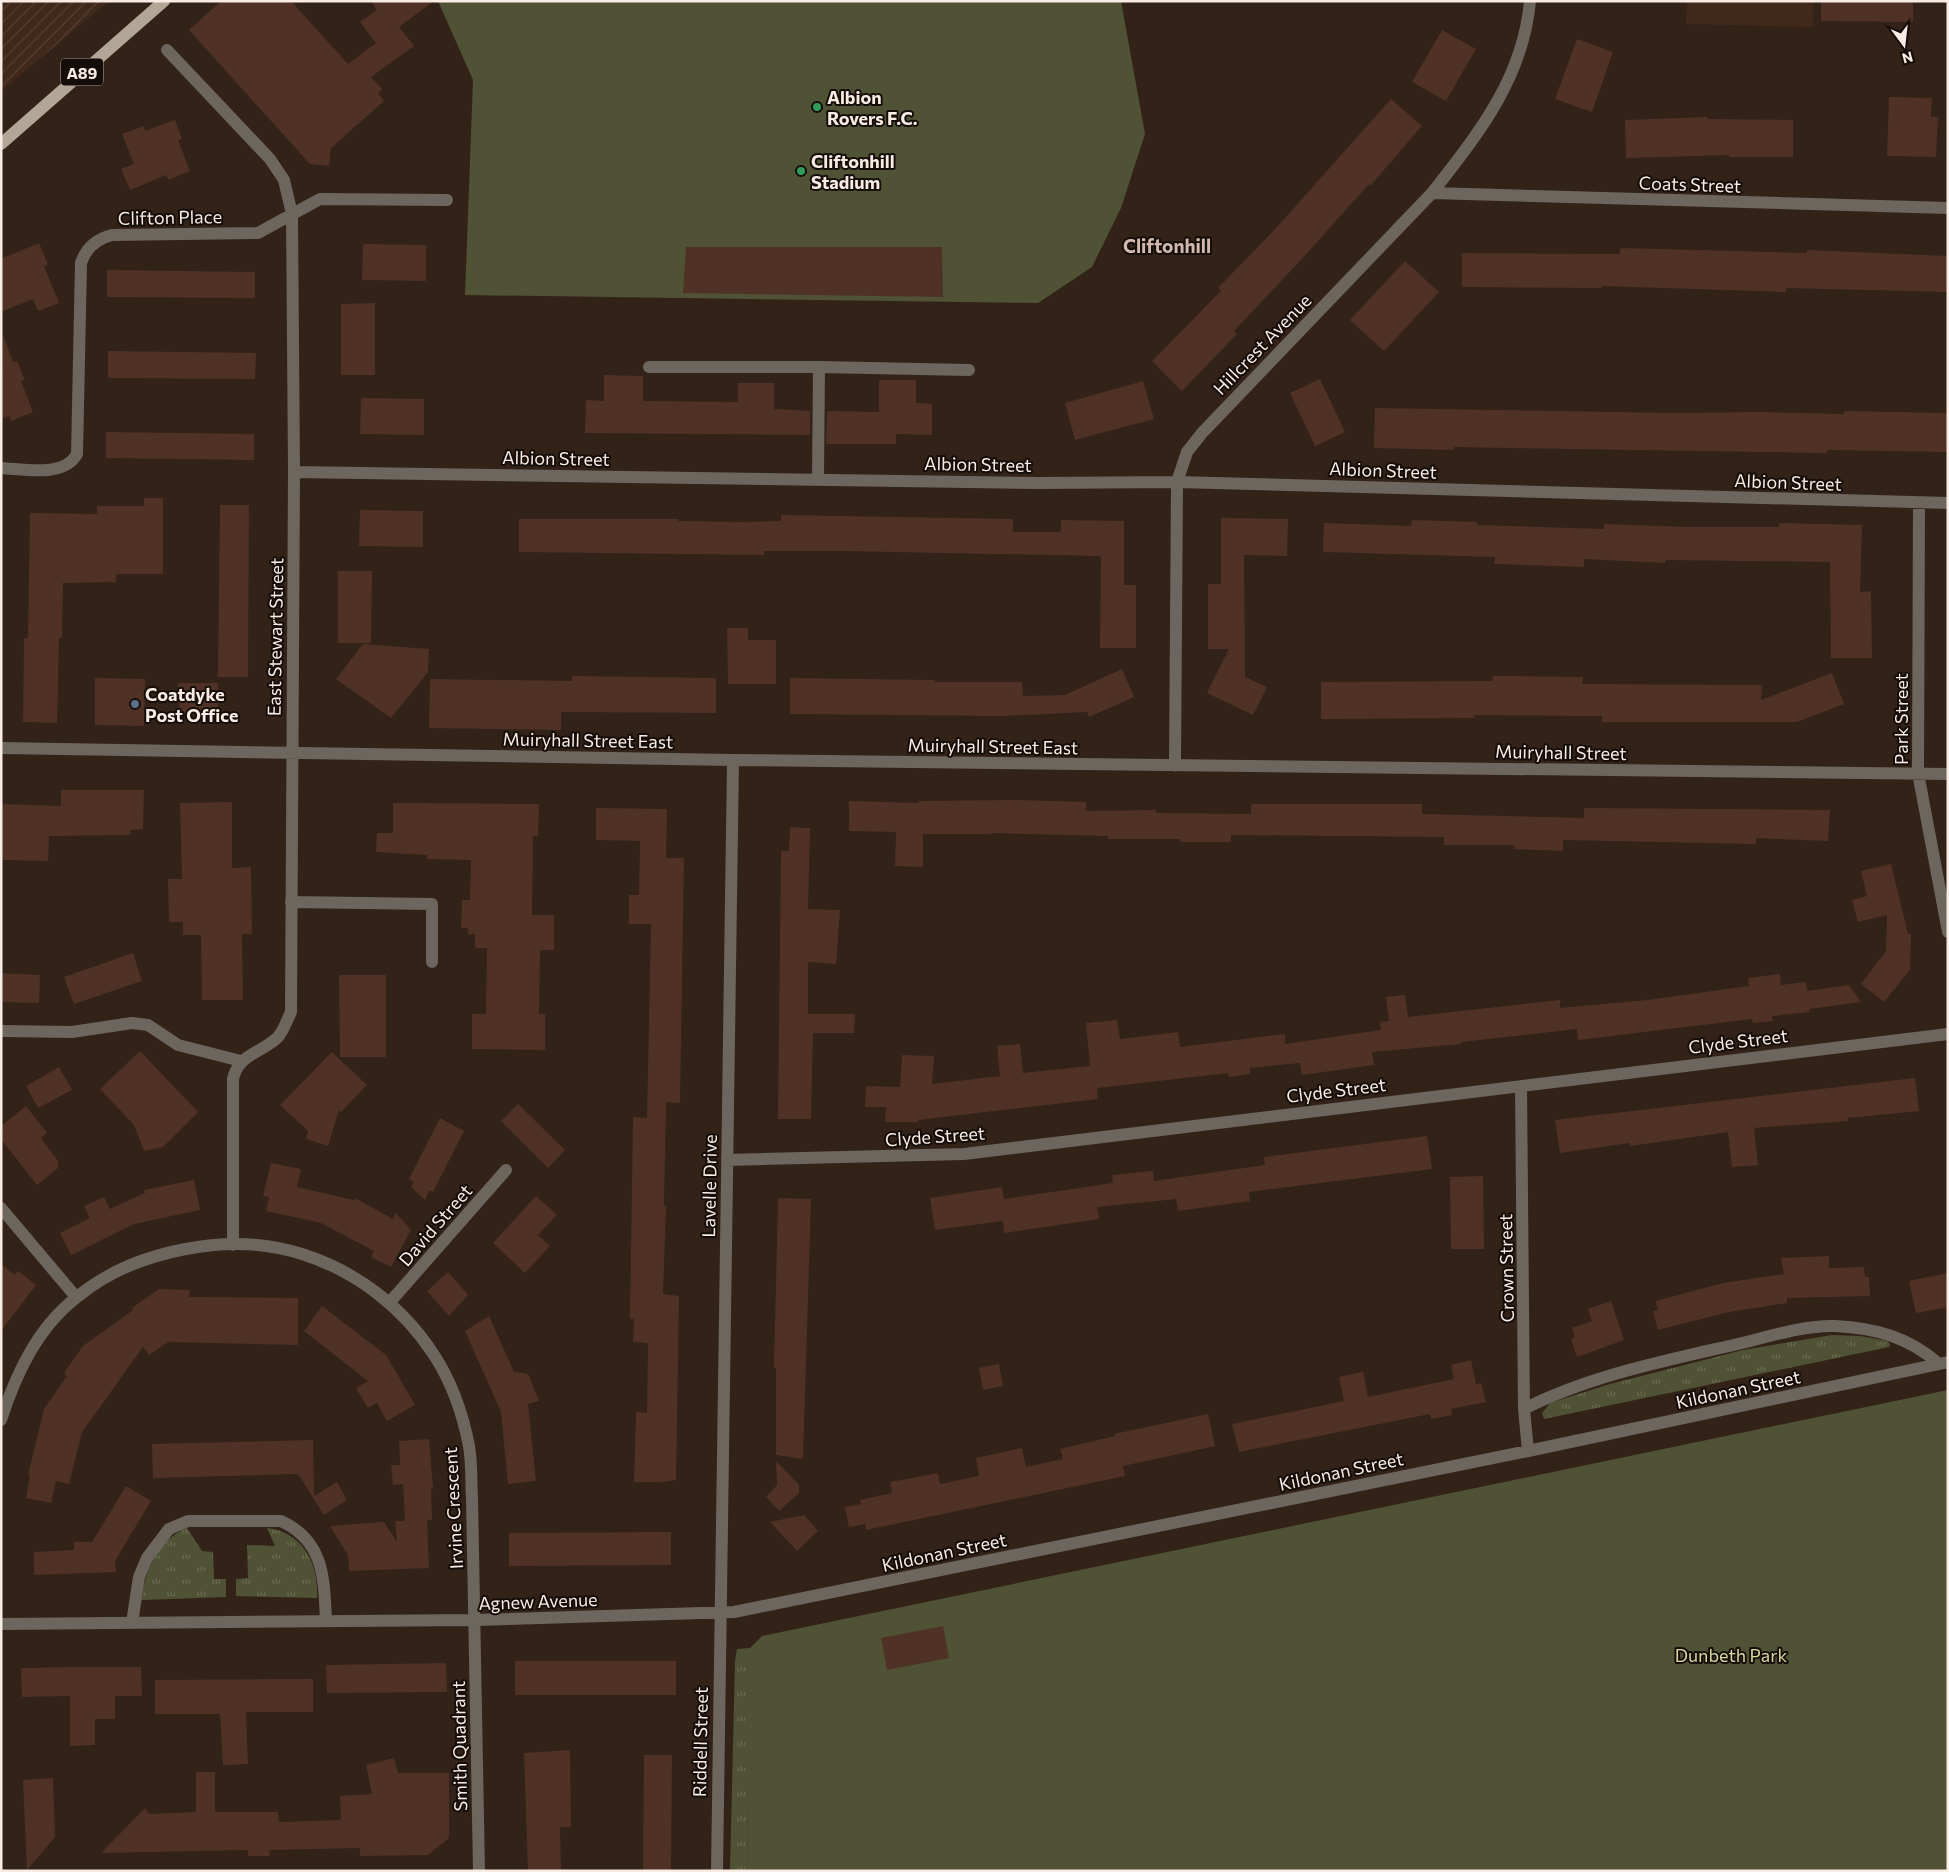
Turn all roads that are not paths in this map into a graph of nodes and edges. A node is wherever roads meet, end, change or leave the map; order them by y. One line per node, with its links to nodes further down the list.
1 (164, 1): 4 (main road, A89)
2 (1530, 1): 5 (street, Hillcrest Avenue)
3 (167, 50): 8 (street, East Stewart Street)
4 (1, 144)
5 (1432, 193): 7 (street, Coats Street); 15 (street, Hillcrest Avenue)
6 (447, 200): 8 (street, Clifton Place)
7 (1948, 208)
8 (292, 214): 12 (street, Clifton Place); 13 (street, East Stewart Street)
9 (649, 367): 10 (street)
10 (819, 367): 11 (street); 14 (street)
11 (969, 370)
12 (1, 468)
13 (294, 472): 14 (street, Albion Street); 19 (street, East Stewart Street)
14 (818, 479): 15 (street, Albion Street)
15 (1177, 482): 16 (street, Albion Street); 21 (street, Hillcrest Avenue)
16 (1919, 503): 17 (street, Albion Street); 22 (street, Park Street)
17 (1948, 503)
18 (1, 748): 19 (street, Muiryhall Street East)
19 (292, 753): 20 (street, Muiryhall Street East); 24 (street, East Stewart Street)
20 (733, 760): 21 (street, Muiryhall Street East); 31 (street, Lavelle Drive)
21 (1175, 766): 22 (street, Muiryhall Street)
22 (1918, 773): 23 (street, Muiryhall Street); 25 (street, Park Street)
23 (1948, 774)
24 (291, 902): 26 (street); 29 (street, East Stewart Street)
25 (1948, 932)
26 (432, 962)
27 (1, 1031): 29 (street)
28 (1948, 1034): 30 (street, Clyde Street)
29 (241, 1061): 34 (street)
30 (1521, 1086): 31 (street, Clyde Street); 38 (street, Crown Street)
31 (727, 1160): 42 (street, Lavelle Drive)
32 (506, 1170): 36 (street, David Street)
33 (1, 1208): 35 (street)
34 (232, 1245): 35 (street, Irvine Crescent); 36 (street, Irvine Crescent)
35 (76, 1297): 39 (street, Irvine Crescent)
36 (390, 1302): 43 (street, Irvine Crescent)
37 (1943, 1363): 38 (street, Kildonan Street); 40 (street, Kildonan Street)
38 (1524, 1409): 40 (street, Crown Street)
39 (1, 1420)
40 (1528, 1451): 41 (street, Kildonan Street)
41 (750, 1610): 42 (street, Agnew Avenue)
42 (720, 1613): 43 (street, Agnew Avenue); 48 (street, Riddell Street)
43 (475, 1620): 44 (street, Agnew Avenue); 47 (street, Smith Quadrant)
44 (326, 1622): 45 (street, Agnew Avenue); 45 (street)
45 (132, 1623): 46 (street, Agnew Avenue)
46 (1, 1624)
47 (479, 1871)
48 (717, 1871)

